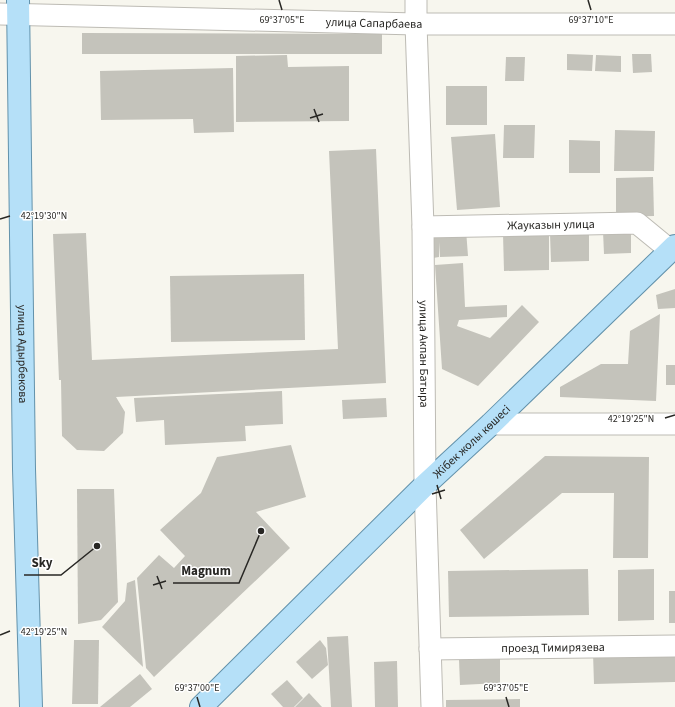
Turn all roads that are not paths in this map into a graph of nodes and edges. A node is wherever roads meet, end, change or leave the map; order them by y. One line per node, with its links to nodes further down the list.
1 (416, 0): 3 (street, улица Акпан Батыра)
2 (12, 9): 3 (street, улица Сапарбаева); 12 (main road, улица Адырбекова)
3 (416, 24): 4 (street, улица Сапарбаева); 5 (street, улица Акпан Батыра)
4 (675, 24)
5 (423, 227): 6 (street, Жауказын улица); 9 (street, улица Акпан Батыра)
6 (673, 248): 7 (main road, Жібек жолы көшесі)
7 (490, 424): 8 (street); 9 (main road, Жібек жолы көшесі)
8 (675, 424)
9 (425, 485): 11 (street, улица Акпан Батыра); 13 (main road, Жібек жолы көшесі)
10 (675, 646): 11 (street, проезд Тимирязева)
11 (430, 649): 14 (street, улица Акпан Батыра)
12 (31, 707)
13 (201, 707)
14 (432, 707)

